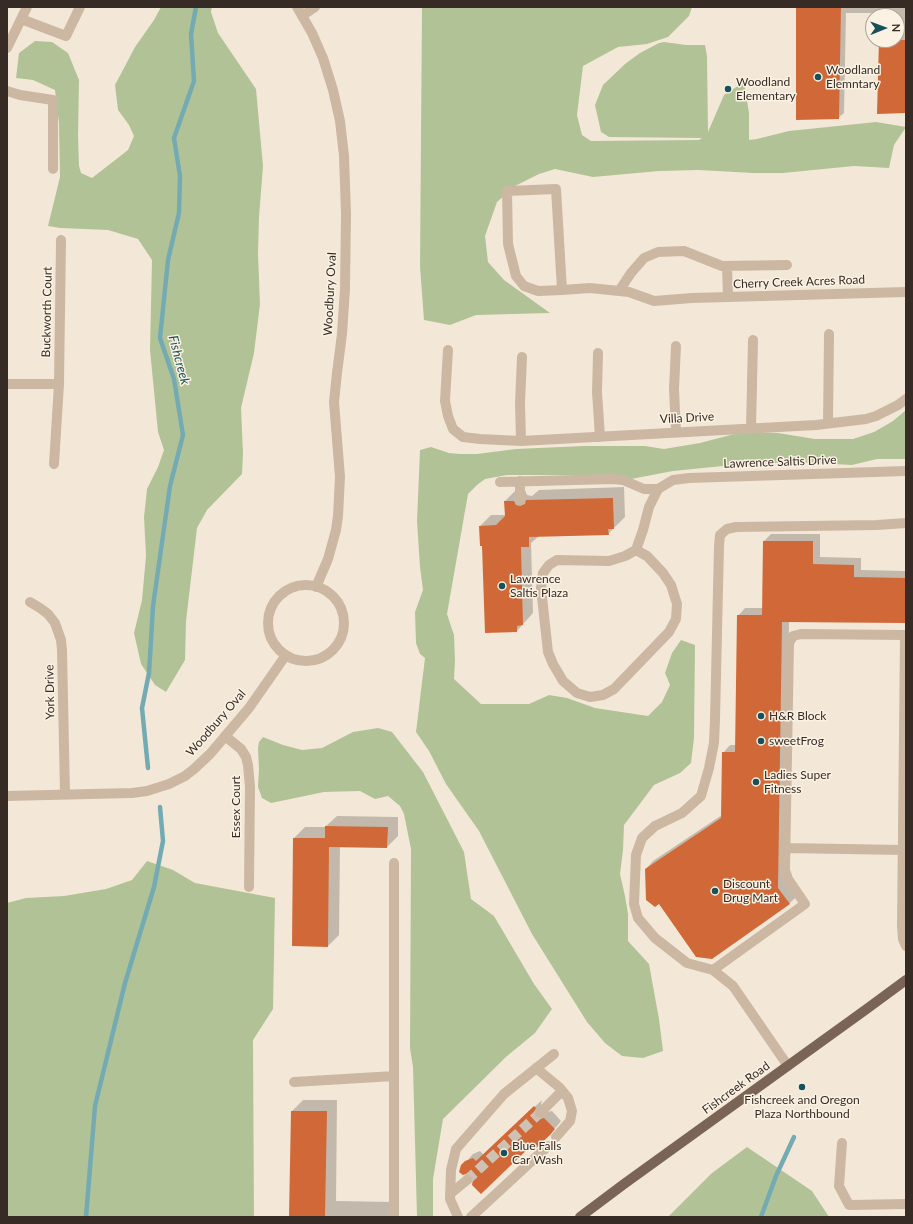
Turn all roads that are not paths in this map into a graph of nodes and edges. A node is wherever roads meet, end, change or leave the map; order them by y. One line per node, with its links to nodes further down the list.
1 (27, 7): 5 (street)
2 (80, 7): 5 (street)
3 (315, 7): 4 (street)
4 (300, 11): 38 (street, Woodbury Oval)
5 (21, 19): 6 (street)
6 (7, 48)
7 (7, 91): 8 (street)
8 (54, 169)
9 (61, 240): 23 (street, Buckworth Court)
10 (787, 265): 11 (street)
11 (727, 266): 13 (street); 15 (street)
12 (562, 290): 12 (street, Cherry Creek Acres Road); 13 (street, Cherry Creek Acres Road)
13 (619, 291): 15 (street, Cherry Creek Acres Road)
14 (906, 292): 15 (street, Cherry Creek Acres Road)
15 (728, 297)
16 (829, 334): 25 (street)
17 (752, 340): 26 (street)
18 (676, 346): 27 (street)
19 (448, 350): 29 (street, Villa Drive)
20 (598, 353): 28 (street)
21 (522, 357): 29 (street)
22 (7, 384): 23 (street)
23 (59, 384): 30 (street, Buckworth Court)
24 (906, 398): 25 (street, Villa Drive)
25 (828, 423): 26 (street, Villa Drive)
26 (751, 428): 27 (street, Villa Drive)
27 (676, 432): 28 (street, Villa Drive)
28 (600, 437): 29 (street, Villa Drive)
29 (521, 441)
30 (54, 464)
31 (906, 471): 34 (street, Lawrence Saltis Drive)
32 (520, 481): 33 (street); 34 (street); 35 (street)
33 (500, 482)
34 (658, 489): 37 (street)
35 (520, 500)
36 (906, 523): 53 (street)
37 (636, 550): 37 (street)
38 (316, 587): 41 (street); 41 (street)
39 (30, 602): 45 (street, York Drive)
40 (905, 635): 42 (street); 47 (street)
41 (286, 655): 43 (street, Woodbury Oval)
42 (905, 725): 44 (street)
43 (225, 736): 45 (street, Woodbury Oval); 51 (street, Essex Court)
44 (905, 774): 48 (street)
45 (65, 794): 46 (street, Woodbury Oval)
46 (7, 796)
47 (786, 848): 48 (street); 53 (street)
48 (903, 850): 50 (street)
49 (394, 863): 58 (street)
50 (904, 877): 52 (street)
51 (249, 887)
52 (906, 946)
53 (713, 970): 56 (street)
54 (906, 980): 56 (main road, Fishcreek Road)
55 (554, 1054): 57 (street)
56 (788, 1066): 71 (main road, Fishcreek Road)
57 (536, 1068): 60 (street); 66 (street)
58 (394, 1076): 59 (street); 68 (street)
59 (294, 1082)
60 (562, 1092): 61 (street); 62 (street)
61 (540, 1113)
62 (556, 1137)
63 (842, 1143): 67 (street)
64 (548, 1146): 70 (street)
65 (467, 1180): 66 (street)
66 (450, 1194): 69 (street)
67 (906, 1204)
68 (394, 1217)
69 (458, 1217)
70 (471, 1217)
71 (580, 1217)

